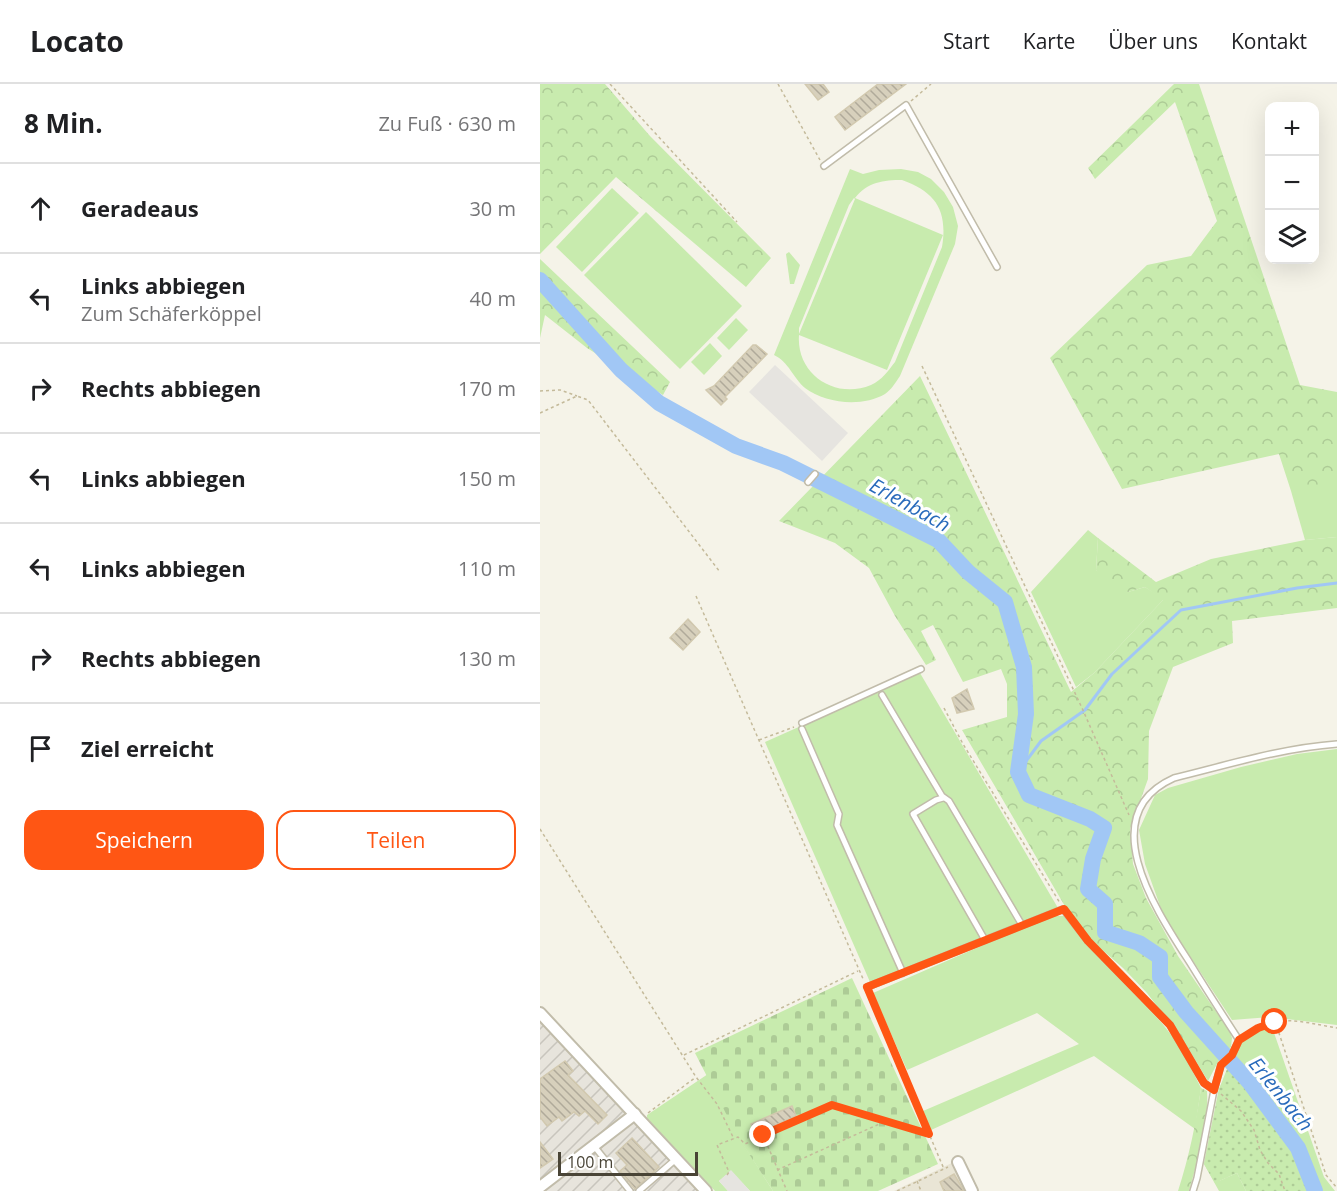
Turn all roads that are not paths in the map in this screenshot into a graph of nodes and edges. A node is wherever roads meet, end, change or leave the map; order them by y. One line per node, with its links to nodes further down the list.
1 (824, 166): 2 (lane)
2 (997, 267)
3 (815, 474): 4 (lane)
4 (808, 482)
5 (921, 669): 11 (lane)
6 (882, 695): 8 (lane)
7 (1337, 744): 14 (lane)
8 (943, 798): 9 (lane); 10 (lane)
9 (1022, 925): 10 (lane); 14 (lane)
10 (985, 940): 11 (lane)
11 (903, 973): 12 (lane)
12 (867, 987)
13 (540, 1013): 15 (street)
14 (1214, 1090): 24 (lane)
15 (638, 1117): 16 (street); 17 (street)
16 (594, 1146): 19 (street); 20 (lane)
17 (676, 1159): 21 (lane); 22 (street)
18 (958, 1162): 23 (street)
19 (540, 1187)
20 (630, 1191)
21 (639, 1191)
22 (706, 1191)
23 (972, 1191)
24 (1192, 1191)

